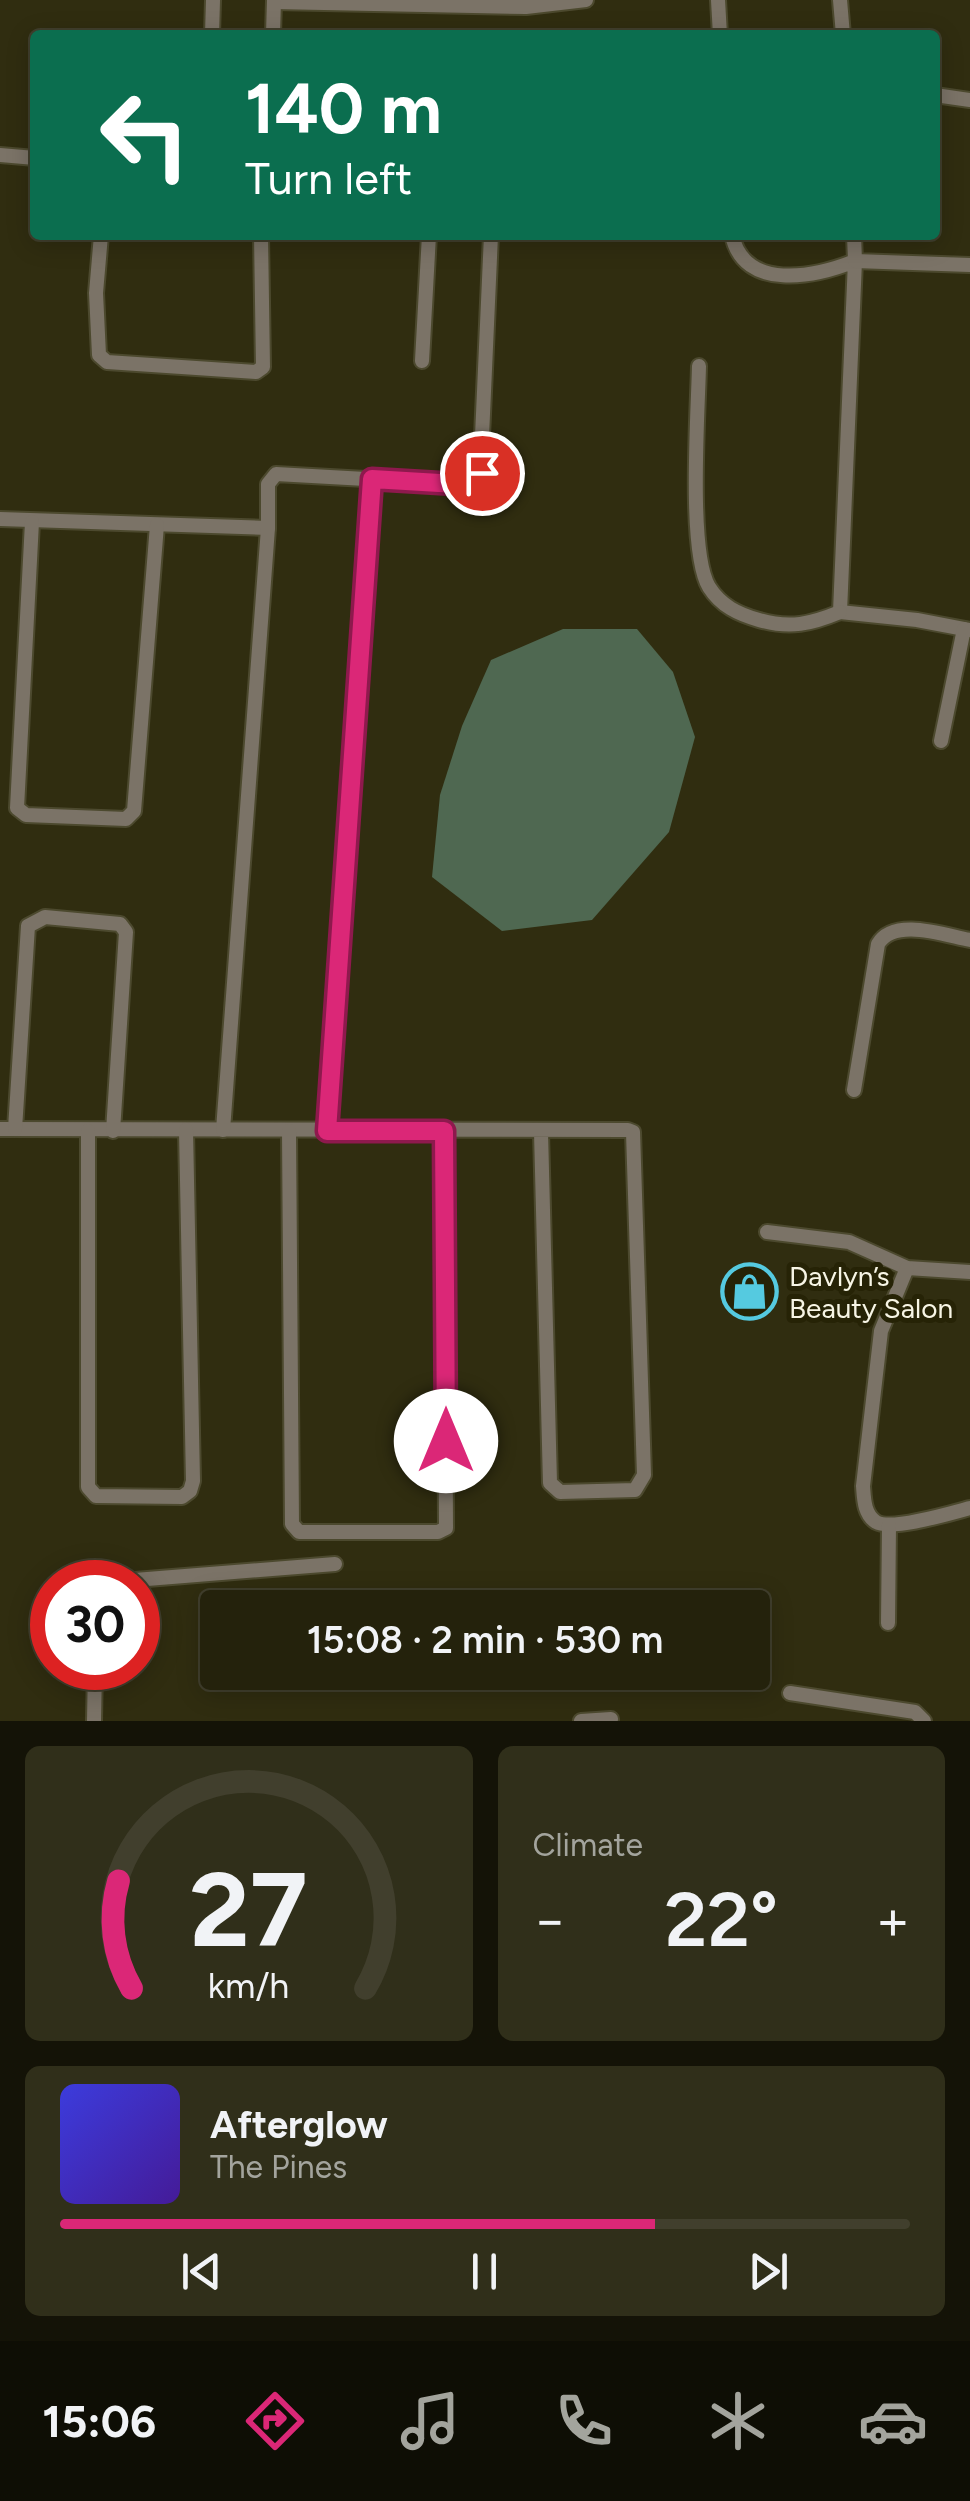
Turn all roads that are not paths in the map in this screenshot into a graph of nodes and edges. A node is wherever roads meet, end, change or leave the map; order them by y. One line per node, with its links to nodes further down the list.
1 (212, 0): 6 (street)
2 (586, 0): 5 (street)
3 (718, 0): 8 (street)
4 (840, 0): 9 (street)
5 (274, 1): 7 (street)
6 (212, 30)
7 (273, 30)
8 (720, 30)
9 (843, 30)
10 (940, 96): 11 (street)
11 (970, 100)
12 (0, 155): 13 (street)
13 (30, 158)
14 (101, 240): 15 (street)
15 (261, 240)
16 (429, 240): 22 (street)
17 (490, 240): 24 (street)
18 (734, 240): 20 (street)
19 (854, 240): 20 (street)
20 (855, 261): 21 (street); 29 (street)
21 (970, 266)
22 (422, 361)
23 (698, 366): 29 (street)
24 (372, 479): 28 (street); 40 (street)
25 (0, 520): 26 (street)
26 (32, 522): 27 (street); 27 (street)
27 (157, 525): 28 (street)
28 (268, 528): 36 (street)
29 (840, 612): 30 (street)
30 (967, 630): 31 (street)
31 (942, 741)
32 (970, 940): 33 (street)
33 (854, 1090)
34 (7, 1129): 37 (street); 38 (street)
35 (186, 1130): 36 (street); 37 (street); 38 (street)
36 (223, 1130): 39 (street)
37 (88, 1131): 38 (street)
38 (113, 1131)
39 (289, 1131): 40 (street); 41 (street)
40 (327, 1131): 41 (street)
41 (444, 1131): 42 (street)
42 (542, 1132): 42 (street)
43 (767, 1232): 44 (street)
44 (907, 1268): 45 (street); 47 (street)
45 (970, 1272)
46 (970, 1508): 47 (street)
47 (889, 1524): 50 (street)
48 (335, 1564): 49 (street)
49 (160, 1578)
50 (888, 1623)
51 (95, 1690): 54 (street)
52 (790, 1693): 56 (street)
53 (611, 1719): 55 (street)
54 (94, 1721)
55 (580, 1721)
56 (924, 1721)

